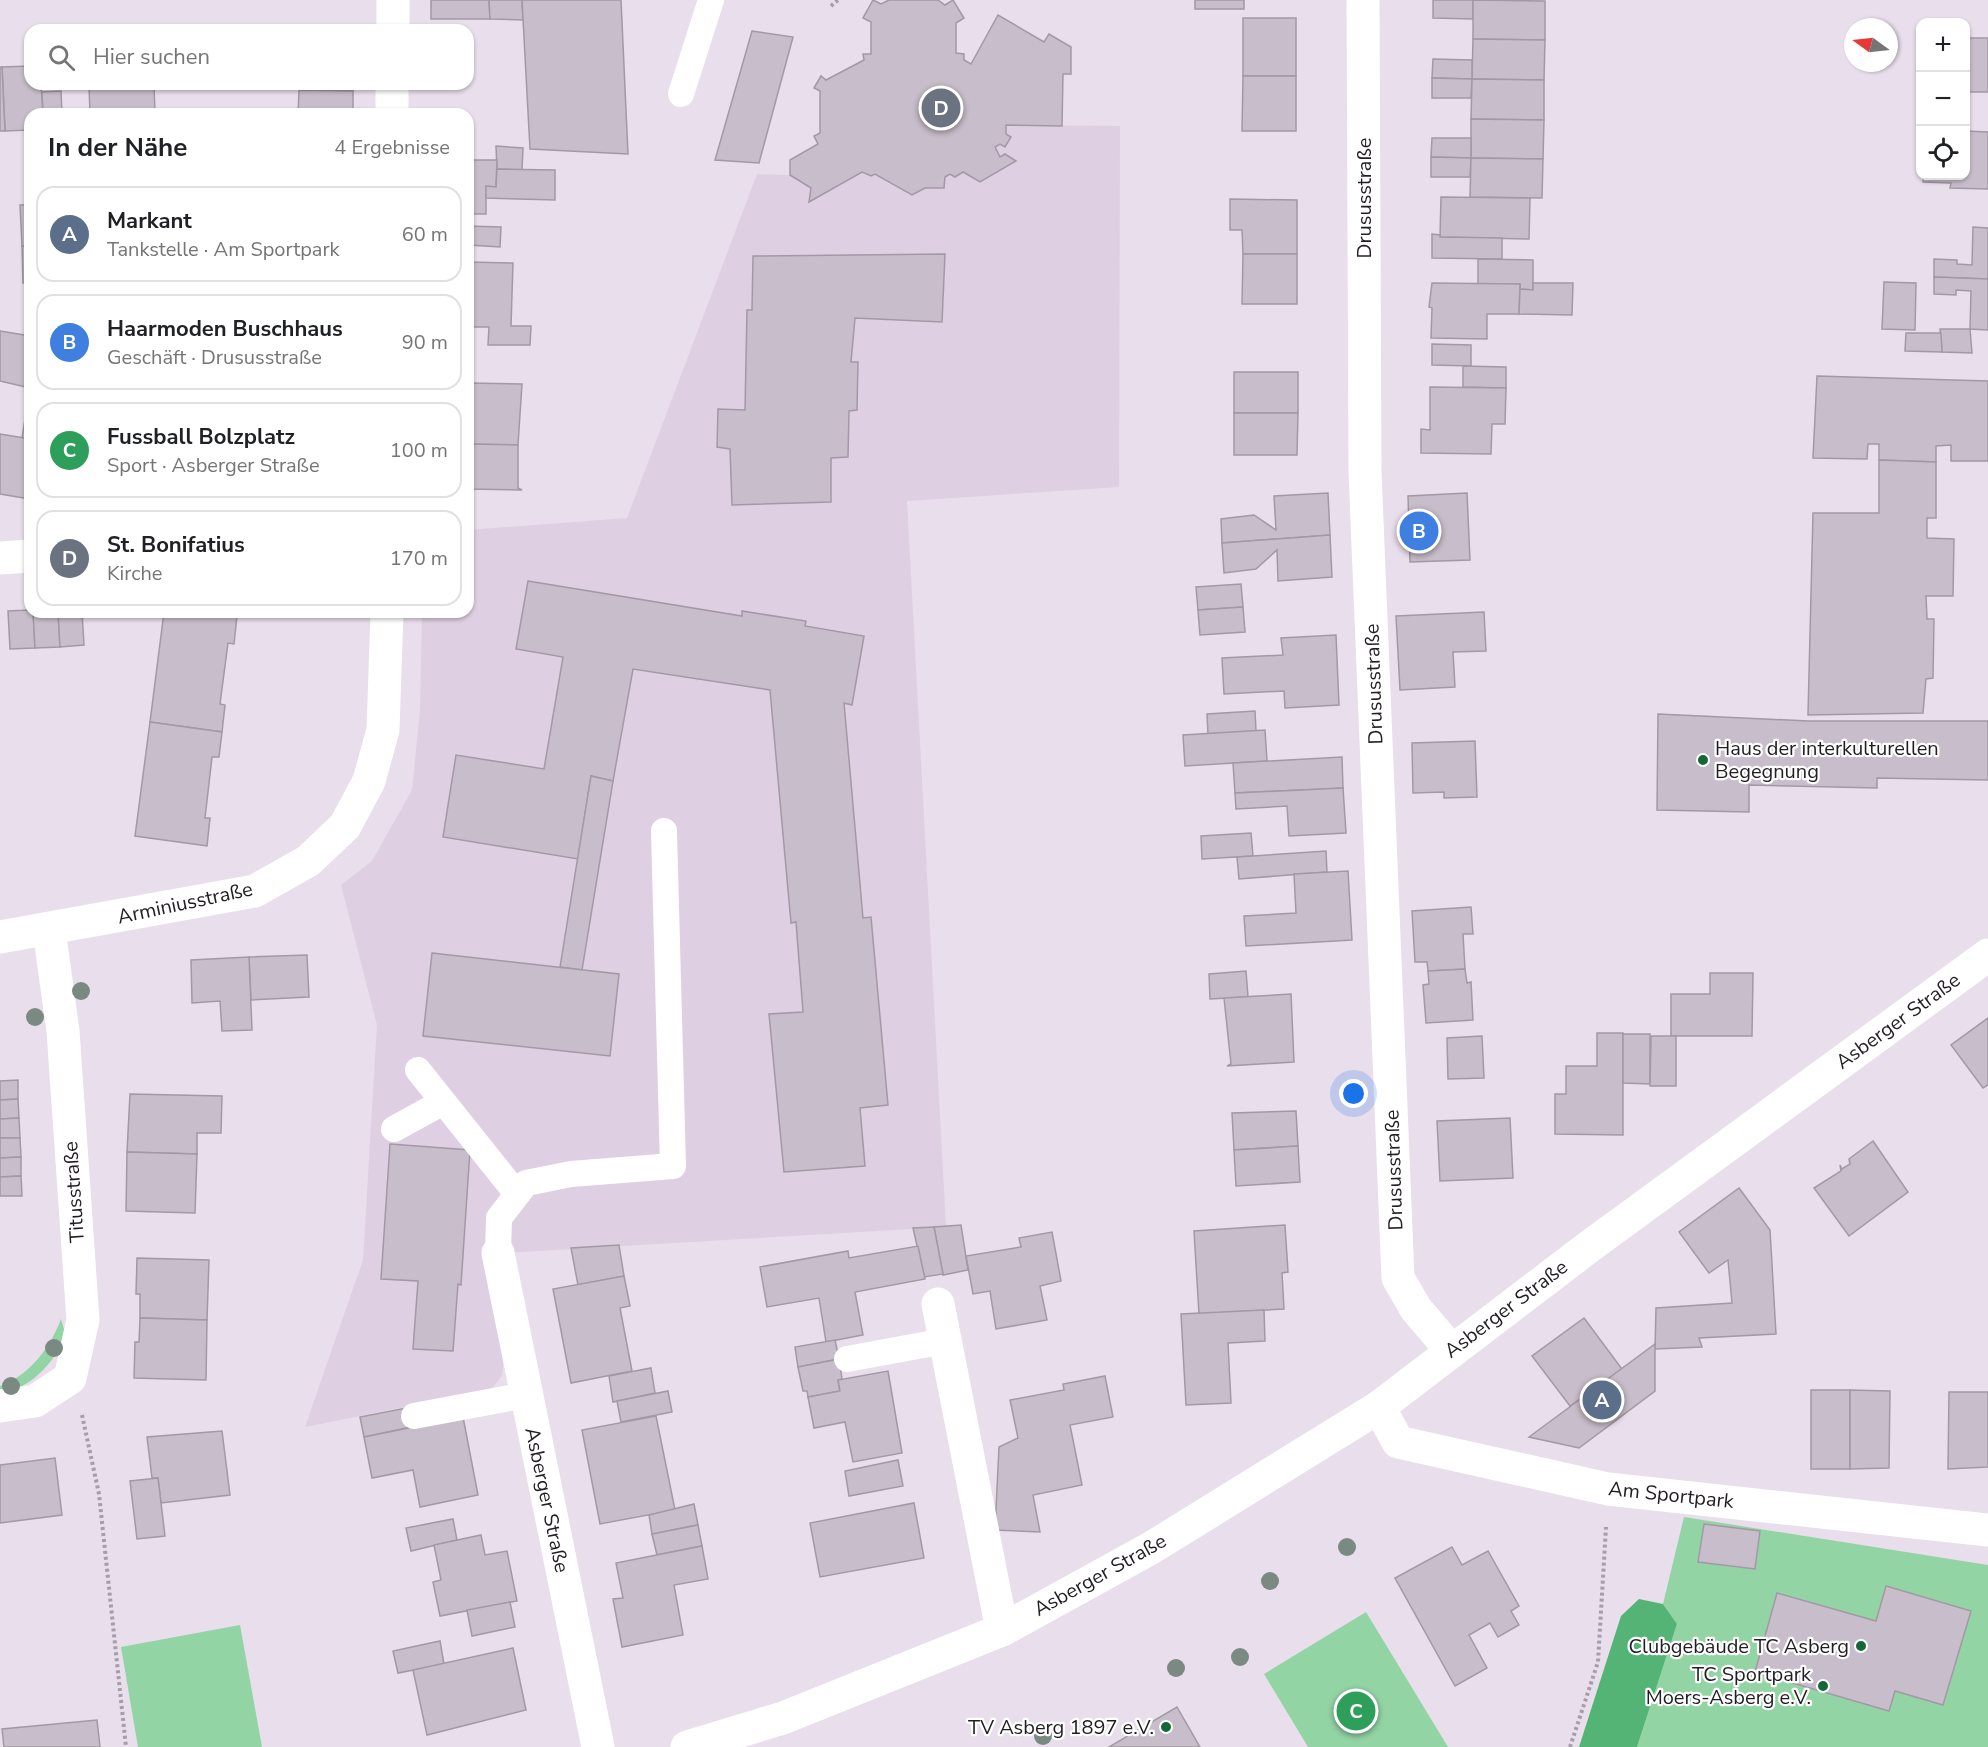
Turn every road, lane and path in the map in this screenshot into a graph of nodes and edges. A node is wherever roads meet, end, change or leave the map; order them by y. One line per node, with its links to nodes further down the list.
1 (393, 0): 6 (street)
2 (711, 0): 8 (lane)
3 (838, 0): 5 (path)
4 (1363, 0): 24 (street, Drususstraße)
5 (831, 6)
6 (393, 24)
7 (392, 90): 9 (street)
8 (681, 94)
9 (392, 108)
10 (24, 556): 11 (street)
11 (0, 558)
12 (387, 618): 14 (street, Arminiusstraße)
13 (664, 831): 20 (lane)
14 (49, 930): 15 (street, Arminiusstraße); 26 (street, Titusstraße)
15 (0, 937)
16 (1988, 955): 24 (street, Asberger Straße)
17 (417, 1070): 18 (lane)
18 (443, 1102): 19 (lane); 20 (lane)
19 (394, 1129)
20 (517, 1194): 21 (lane)
21 (498, 1253): 27 (street, Asberger Straße)
22 (938, 1304): 23 (street)
23 (945, 1341): 25 (lane); 33 (street)
24 (1451, 1350): 29 (street, Asberger Straße)
25 (848, 1359)
26 (70, 1378): 28 (street); 34 (path)
27 (526, 1395): 30 (lane); 35 (street, Asberger Straße)
28 (0, 1406)
29 (1379, 1407): 31 (street, Am Sportpark); 33 (street, Asberger Straße)
30 (414, 1416)
31 (1608, 1489): 32 (street, Am Sportpark); 37 (path)
32 (1988, 1530)
33 (1002, 1630): 36 (street, Asberger Straße)
34 (126, 1747)
35 (598, 1747)
36 (687, 1747)
37 (1570, 1747)

